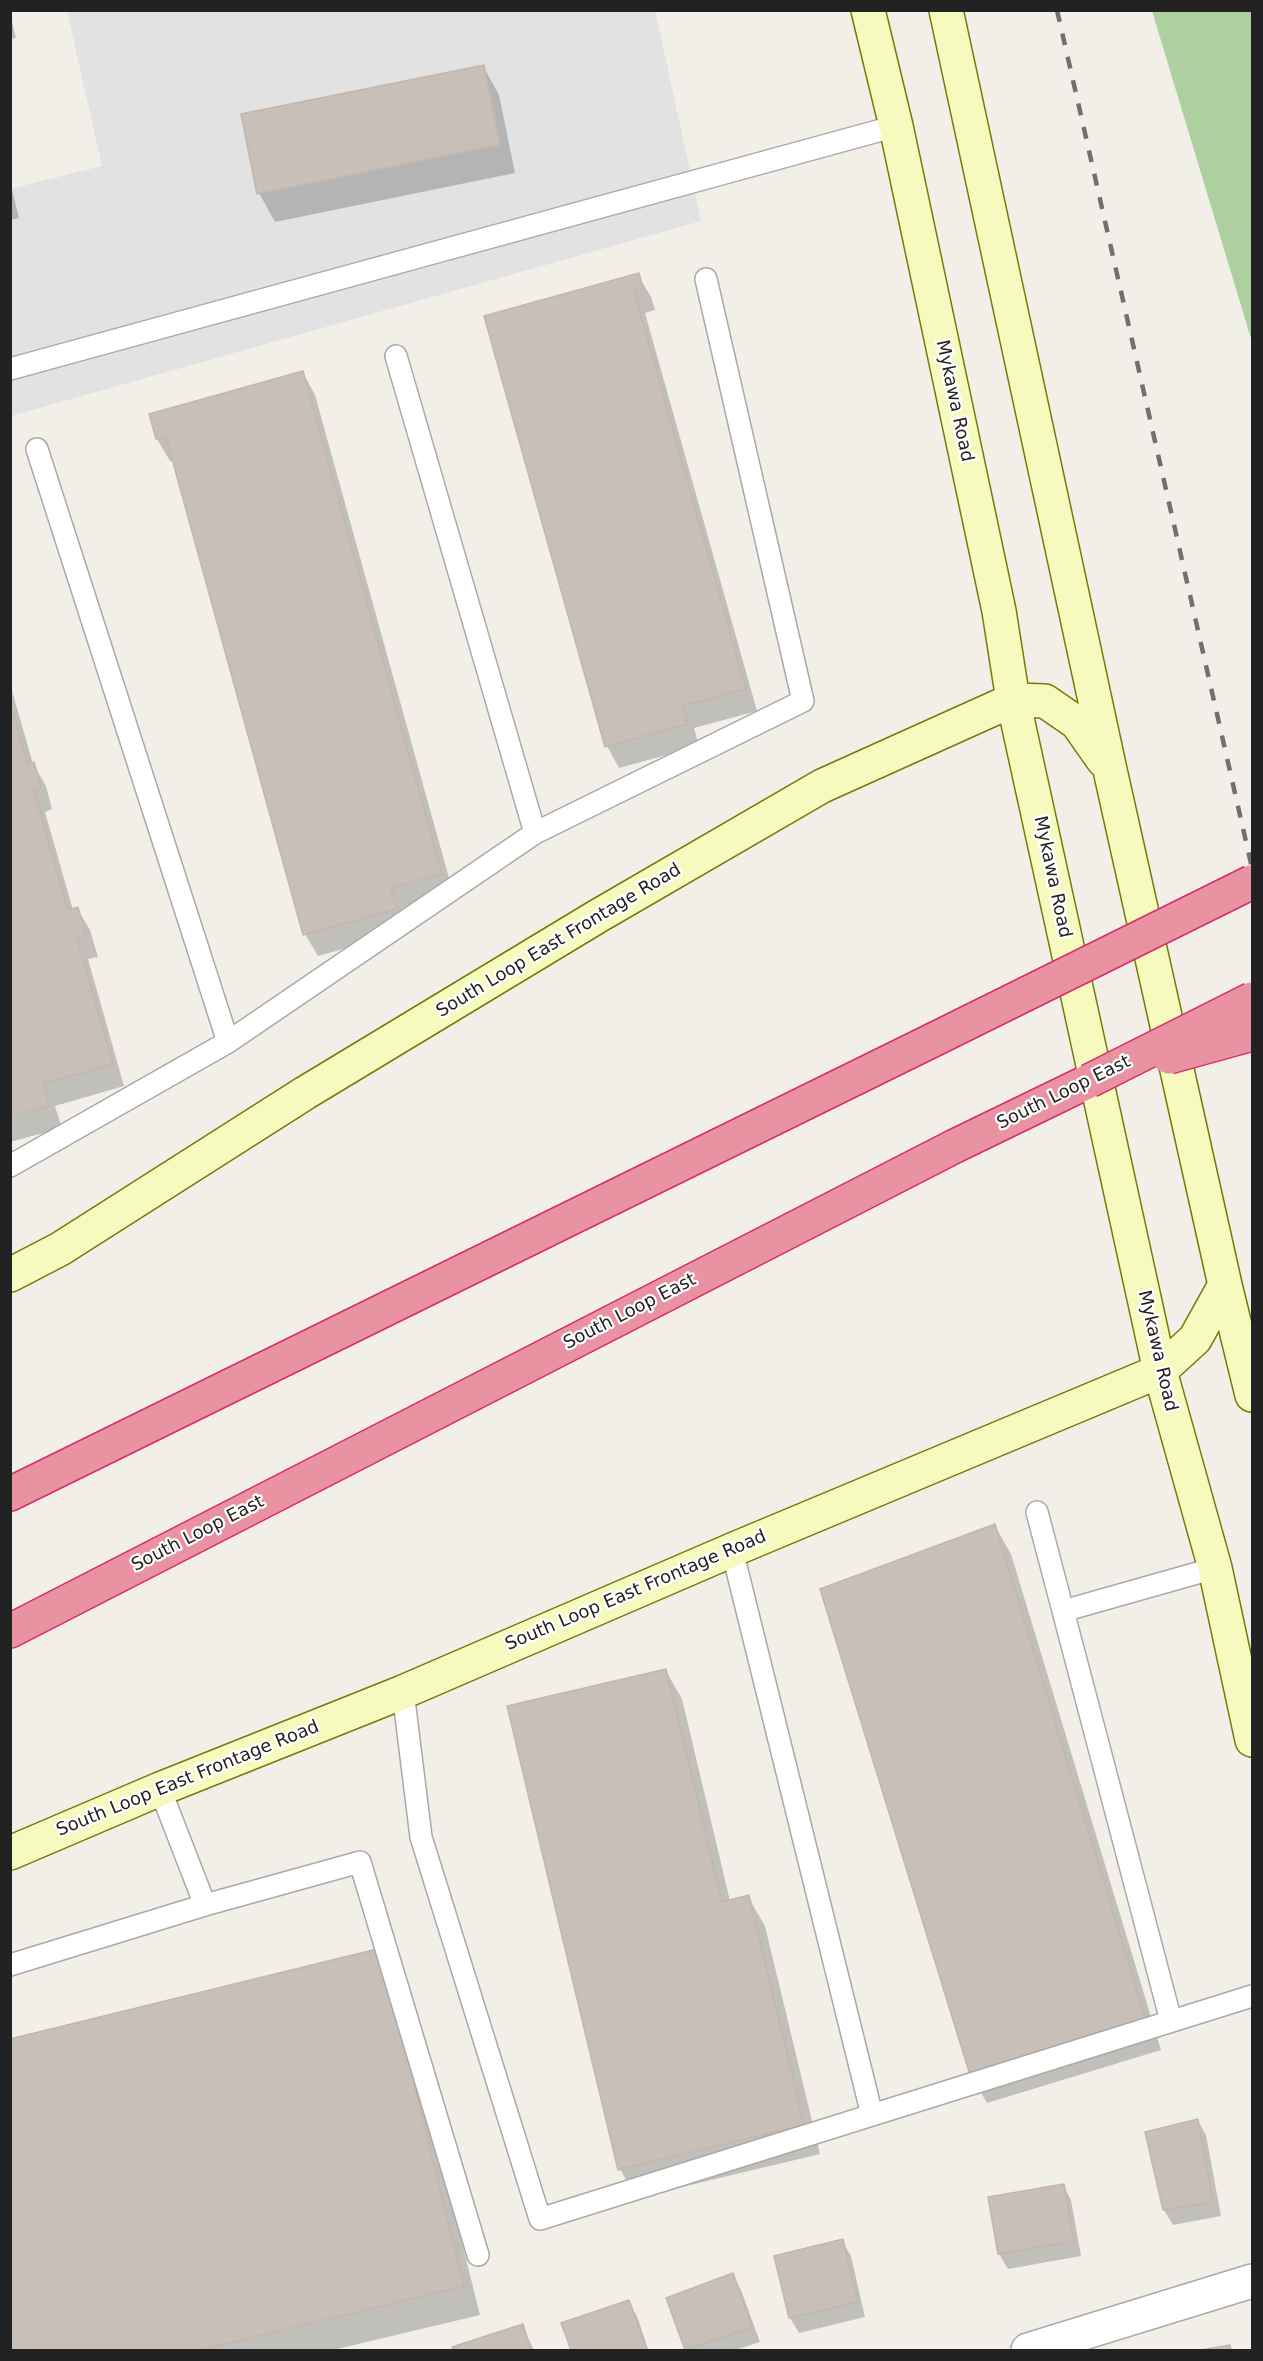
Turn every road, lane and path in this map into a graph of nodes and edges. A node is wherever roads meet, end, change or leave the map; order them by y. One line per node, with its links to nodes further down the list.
1 (868, 10): 3 (main road, Mykawa Road)
2 (946, 10): 9 (main road)
3 (896, 126): 6 (lane); 8 (main road, Mykawa Road)
4 (706, 279): 10 (lane)
5 (396, 356): 10 (lane)
6 (10, 369)
7 (37, 449): 14 (lane)
8 (1013, 700): 9 (main road, South Loop East Frontage Road); 17 (main road, South Loop East Frontage Road); 19 (main road, Mykawa Road)
9 (1110, 770): 18 (main road)
10 (535, 833): 14 (lane)
11 (1252, 882): 21 (highway, bridge)
12 (1252, 999): 15 (highway, South Loop East, bridge)
13 (1252, 1034): 15 (highway, bridge)
14 (228, 1042): 16 (lane)
15 (1089, 1081): 26 (highway, South Loop East)
16 (10, 1166)
17 (10, 1275)
18 (1226, 1285): 19 (main road, South Loop East Frontage Road); 20 (main road)
19 (1160, 1371): 23 (main road, South Loop East Frontage Road); 24 (main road, Mykawa Road)
20 (1252, 1395)
21 (10, 1494)
22 (1037, 1512): 25 (lane)
23 (732, 1550): 27 (main road, South Loop East Frontage Road); 35 (lane)
24 (1215, 1568): 25 (lane); 28 (main road, Mykawa Road)
25 (1063, 1611): 34 (lane)
26 (10, 1631)
27 (403, 1692): 29 (main road, South Loop East Frontage Road); 35 (lane)
28 (1252, 1740)
29 (160, 1789): 30 (main road, South Loop East Frontage Road); 31 (lane)
30 (10, 1853)
31 (205, 1905): 32 (lane); 36 (lane)
32 (10, 1965)
33 (1252, 1996): 34 (lane)
34 (1171, 2021): 35 (lane)
35 (872, 2115)
36 (478, 2255)
37 (1252, 2281): 38 (street)
38 (1028, 2350)

